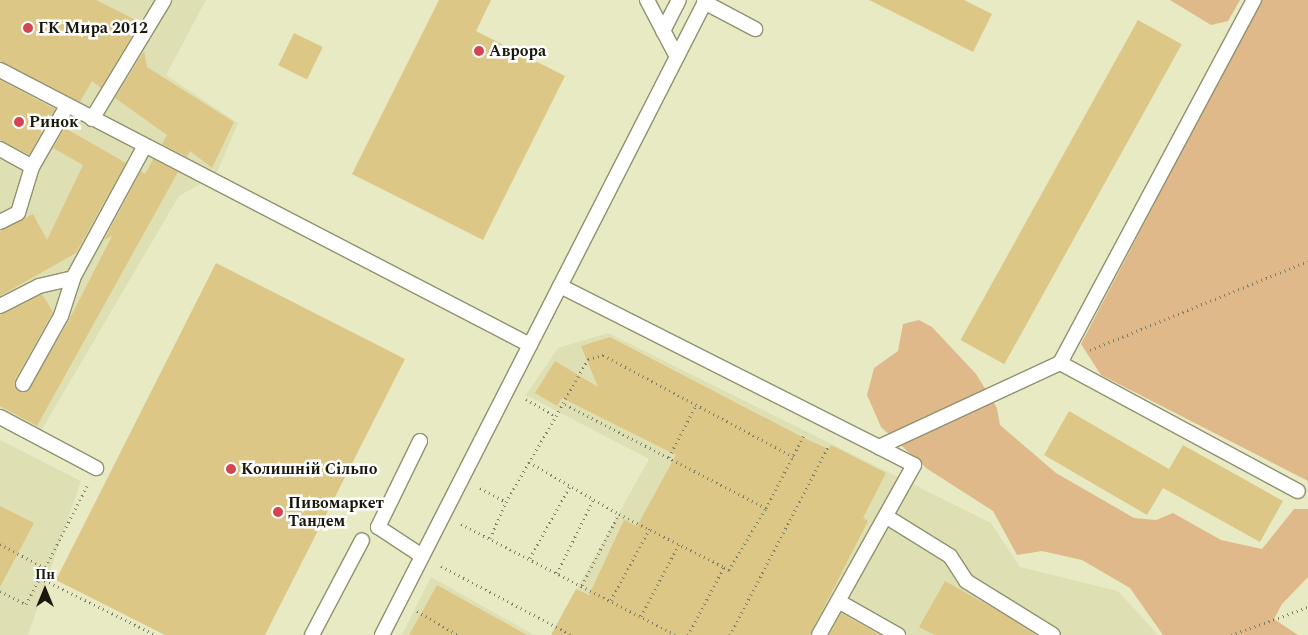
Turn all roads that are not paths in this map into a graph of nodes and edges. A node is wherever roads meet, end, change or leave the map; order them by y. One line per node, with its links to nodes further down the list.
1 (164, 0): 11 (lane)
2 (647, 0): 7 (lane)
3 (679, 0): 7 (lane)
4 (1254, 0): 20 (lane)
5 (705, 1): 6 (lane); 8 (lane)
6 (755, 29)
7 (663, 31): 8 (lane)
8 (677, 57): 17 (lane)
9 (0, 70): 10 (lane)
10 (67, 106): 11 (lane); 14 (lane)
11 (92, 119): 12 (lane)
12 (144, 147): 16 (lane); 19 (lane)
13 (0, 149): 14 (lane)
14 (32, 167): 15 (lane)
15 (0, 222)
16 (73, 278): 18 (lane); 21 (lane)
17 (560, 286): 19 (lane); 24 (lane)
18 (0, 306)
19 (530, 345): 29 (lane)
20 (1060, 363): 24 (lane); 26 (lane)
21 (23, 384)
22 (0, 416): 25 (lane)
23 (420, 441): 29 (lane)
24 (879, 447): 27 (lane)
25 (96, 468)
26 (1298, 491)
27 (887, 517): 30 (lane); 35 (lane)
28 (362, 540): 31 (lane)
29 (422, 556): 32 (lane)
30 (838, 601): 33 (lane); 34 (lane)
31 (312, 635)
32 (382, 635)
33 (819, 635)
34 (898, 635)
35 (1053, 635)

